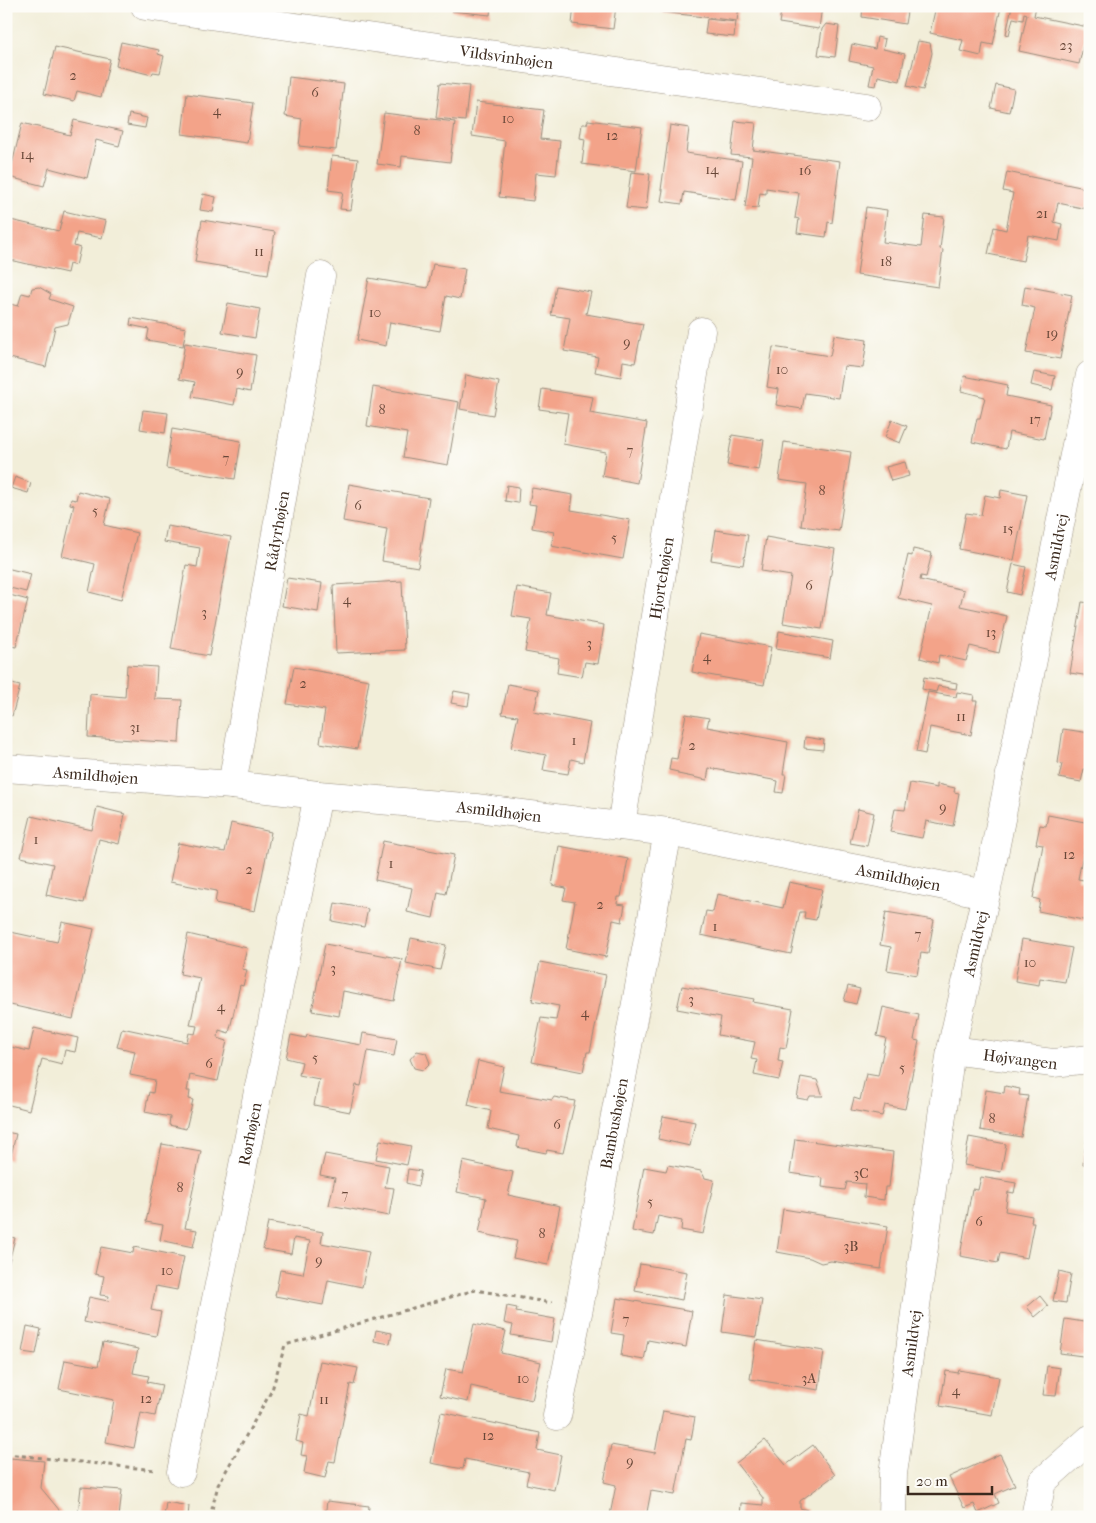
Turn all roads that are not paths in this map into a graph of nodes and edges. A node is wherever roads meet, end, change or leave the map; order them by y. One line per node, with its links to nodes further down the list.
1 (145, 6): 2 (street, Vildsvinhøjen)
2 (867, 107)
3 (321, 276): 7 (street, Rådyrhøjen)
4 (702, 330): 9 (street, Hjortehøjen)
5 (1090, 375): 11 (street, Asmildvej)
6 (6, 768): 7 (street, Asmildhøjen)
7 (232, 785): 8 (street, Asmildhøjen)
8 (318, 795): 9 (street, Asmildhøjen); 16 (street, Rørhøjen)
9 (621, 826): 10 (street, Asmildhøjen)
10 (668, 832): 11 (street, Asmildhøjen); 14 (street, Bambushøjen)
11 (986, 894): 12 (street, Asmildvej)
12 (951, 1050): 13 (street, Højvangen); 17 (street, Asmildvej)
13 (1090, 1059)
14 (557, 1416)
15 (1090, 1439): 18 (street)
16 (180, 1472)
17 (892, 1517)
18 (1035, 1517)

